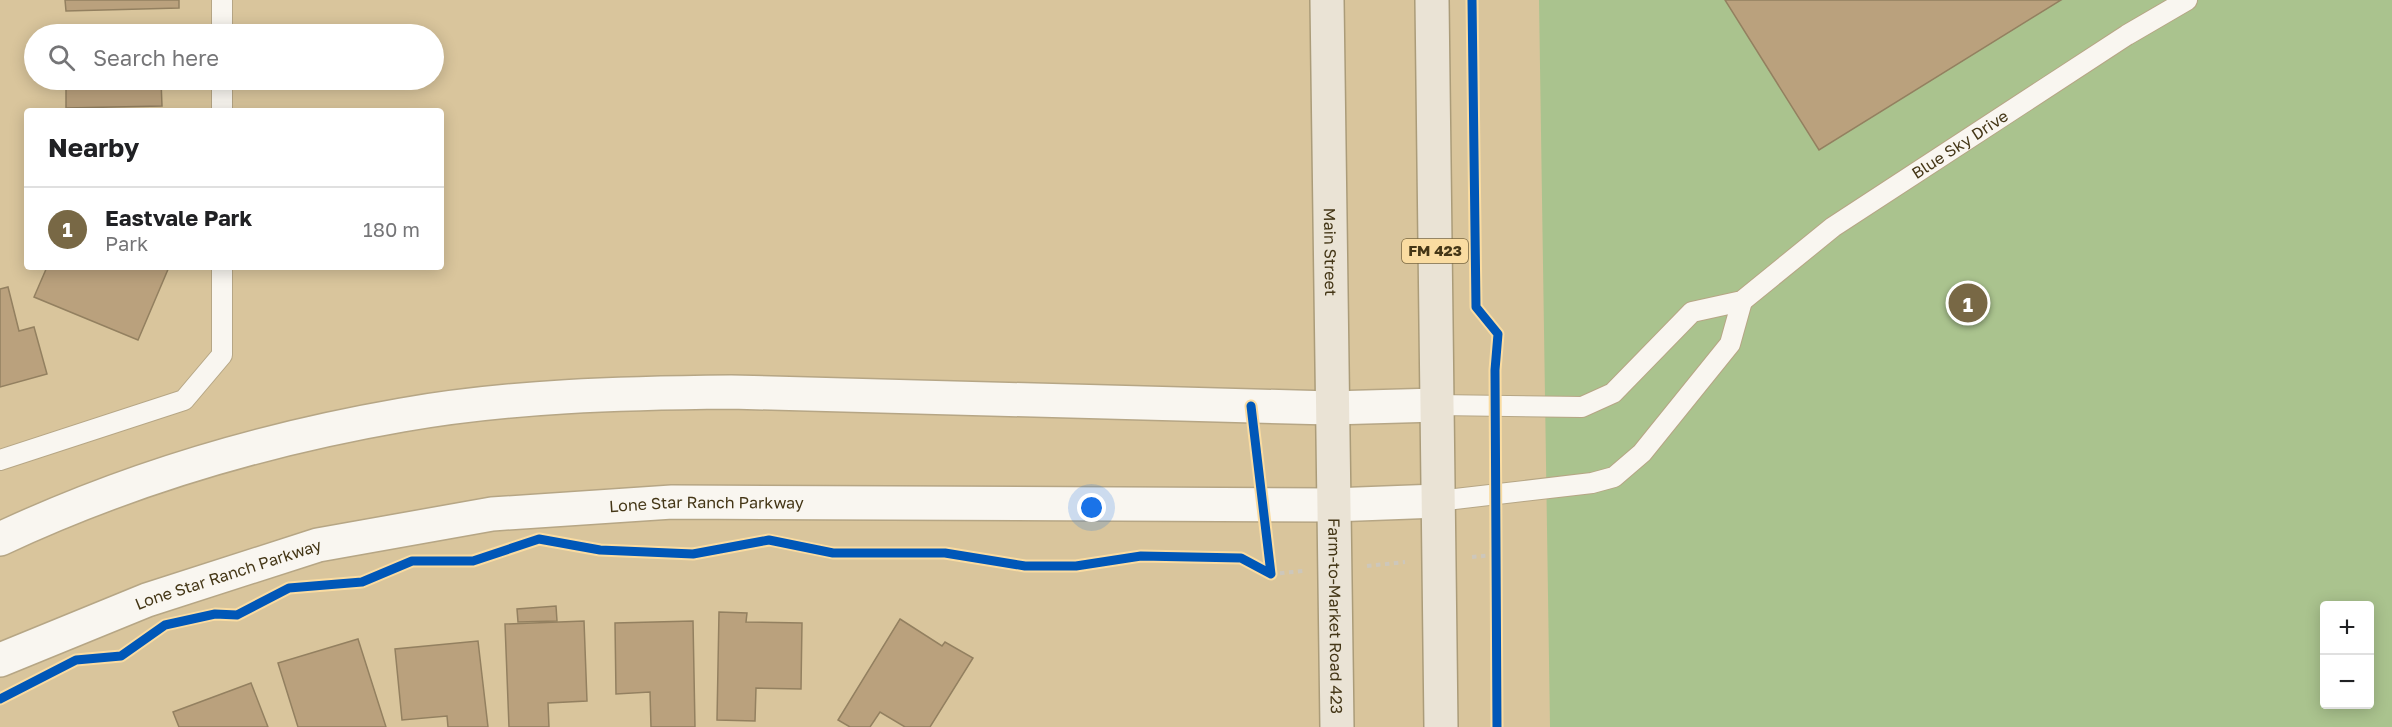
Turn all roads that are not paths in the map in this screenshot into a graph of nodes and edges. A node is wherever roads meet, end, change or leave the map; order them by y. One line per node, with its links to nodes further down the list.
1 (222, 0): 5 (lane)
2 (1327, 0): 11 (main road, Main Street)
3 (1432, 0): 10 (main road, FM 423)
4 (2187, 0): 9 (lane, Blue Sky Drive)
5 (222, 24)
6 (222, 90): 7 (lane)
7 (222, 108)
8 (222, 270): 12 (lane)
9 (1742, 301): 10 (lane, Blue Sky Drive); 13 (lane)
10 (1437, 405): 11 (main road); 13 (main road, FM 423)
11 (1331, 408): 14 (main road, Main Street); 15 (main road)
12 (0, 460)
13 (1438, 501): 14 (main road, Lone Star Ranch Parkway); 18 (main road, FM 423)
14 (1332, 505): 16 (main road, Lone Star Ranch Parkway); 17 (main road, Farm-to-Market Road 423)
15 (0, 539)
16 (0, 660)
17 (1337, 727)
18 (1441, 727)

